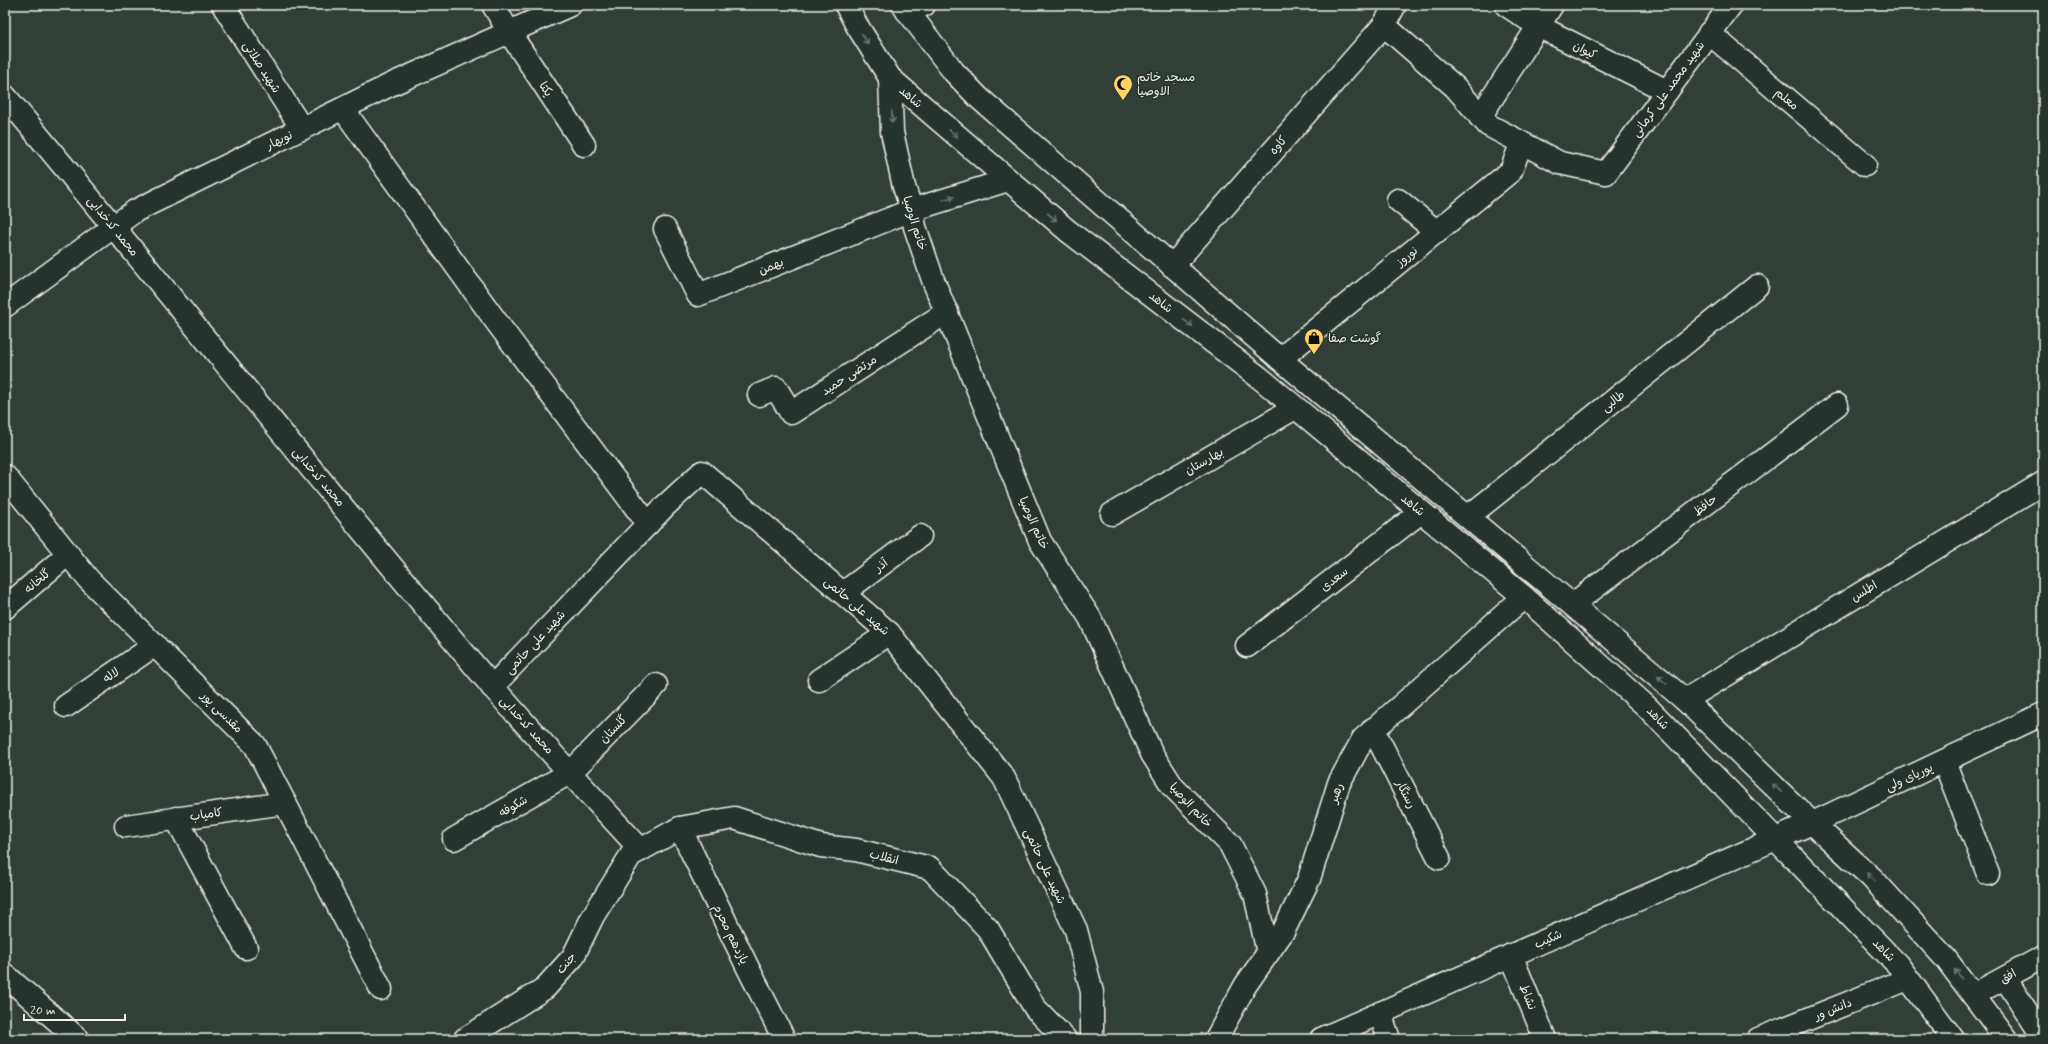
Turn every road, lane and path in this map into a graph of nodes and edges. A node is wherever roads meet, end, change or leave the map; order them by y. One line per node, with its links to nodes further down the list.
1 (223, 5): 19 (street, شهید صلاتی)
2 (493, 5): 12 (street, یکتا)
3 (570, 5): 12 (street, نوبهار)
4 (846, 5): 14 (street, شاهد, one-way to 14)
5 (1395, 5): 10 (street, کاوه)
6 (1506, 5): 11 (street, کیوان)
7 (1552, 5): 11 (street)
8 (1731, 5): 13 (street, شهید محمد علی کرمانی)
9 (911, 7): 29 (street)
10 (1384, 25): 18 (street); 29 (street, کاوه)
11 (1538, 26): 15 (street, کیوان); 18 (street)
12 (509, 32): 17 (street, نوبهار); 21 (street, یکتا)
13 (1709, 34): 15 (street, شهید محمد علی کرمانی); 22 (street, معلم)
14 (890, 78): 23 (street, شاهد, one-way to 23); 25 (street, خاتم الوصیا, one-way to 25)
15 (1667, 91): 20 (street, شهید محمد علی کرمانی)
16 (5, 96): 26 (street, محمد کدخدایی)
17 (343, 109): 19 (street, نوبهار); 42 (street)
18 (1480, 117): 20 (street)
19 (302, 129): 26 (street, نوبهار)
20 (1521, 144): 28 (street, نوروز)
21 (584, 145)
22 (1865, 165)
23 (1008, 180): 25 (street, one-way to 23); 36 (street, شاهد, one-way to 36)
24 (1398, 200): 28 (street)
25 (912, 210): 27 (street, بهمن); 32 (street, خاتم الوصیا)
26 (115, 226): 31 (street, نوبهار); 54 (street, محمد کدخدایی)
27 (665, 229)
28 (1436, 232): 33 (street, نوروز)
29 (1172, 266): 33 (street)
30 (1757, 286): 41 (street, طالبی)
31 (5, 306)
32 (947, 312): 34 (street, مرتضی حمید); 72 (street, خاتم الوصیا)
33 (1280, 359): 41 (street)
34 (760, 396)
35 (1837, 405): 47 (street, حافظ)
36 (1295, 408): 39 (street, شاهد); 40 (street, بهارستان)
37 (6, 480): 44 (street, مقدسی پور)
38 (2043, 483): 55 (street, اطلس)
39 (1421, 512): 46 (street, شاهد); 51 (street, سعدی)
40 (1112, 514)
41 (1469, 516): 47 (street)
42 (648, 524): 45 (street, شهید علی حاتمی); 54 (street, شهید علی حاتمی)
43 (920, 536): 45 (street, آذر)
44 (68, 554): 48 (street, گلخانه); 50 (street, مقدسی پور)
45 (843, 593): 49 (street, شهید علی حاتمی)
46 (1524, 597): 58 (street, رهبر); 67 (street, شاهد)
47 (1573, 604): 55 (street, one-way to 47)
48 (5, 608)
49 (889, 633): 52 (street); 86 (street, شهید علی حاتمی)
50 (155, 645): 56 (street, لاله); 61 (street, مقدسی پور)
51 (1247, 646)
52 (819, 680)
53 (656, 685): 60 (street, گلستان)
54 (492, 687): 60 (street, محمد کدخدایی)
55 (1685, 700): 63 (street, one-way to 55)
56 (66, 706)
57 (2043, 714): 59 (street, پوریای ولی)
58 (1373, 729): 69 (street, رستگار); 72 (street, رهبر)
59 (1944, 761): 63 (street, پوریای ولی); 70 (street)
60 (571, 772): 66 (street, شکوفه); 68 (street, محمد کدخدایی)
61 (285, 803): 62 (street, کامیاب); 78 (street, مقدسی پور)
62 (176, 818): 64 (street, کامیاب); 71 (street)
63 (1812, 823): 67 (street, پوریای ولی); 79 (street, one-way to 63)
64 (126, 826)
65 (680, 828): 68 (street, انقلاب); 84 (street, یازدهم محرم); 85 (street, انقلاب)
66 (454, 839)
67 (1775, 839): 73 (street, شکیب); 77 (street, شاهد)
68 (636, 852): 83 (street, جنت)
69 (1439, 858)
70 (1988, 874)
71 (246, 948)
72 (1268, 953): 87 (street, رهبر)
73 (1511, 955): 80 (street, شکیب); 90 (street, نشاط)
74 (2043, 957): 76 (street, افق)
75 (5, 975): 82 (street)
76 (2005, 978): 79 (street, افق); 81 (street)
77 (1908, 979): 91 (street, دانش ور); 92 (street, شاهد)
78 (381, 989)
79 (1973, 995): 93 (street)
80 (1380, 1013): 88 (street, شکیب); 89 (street)
81 (2043, 1037)
82 (78, 1039)
83 (465, 1039)
84 (784, 1039)
85 (1066, 1039)
86 (1092, 1039)
87 (1216, 1039)
88 (1321, 1039)
89 (1389, 1039)
90 (1545, 1039)
91 (1758, 1039)
92 (1953, 1039)
93 (2006, 1039)

